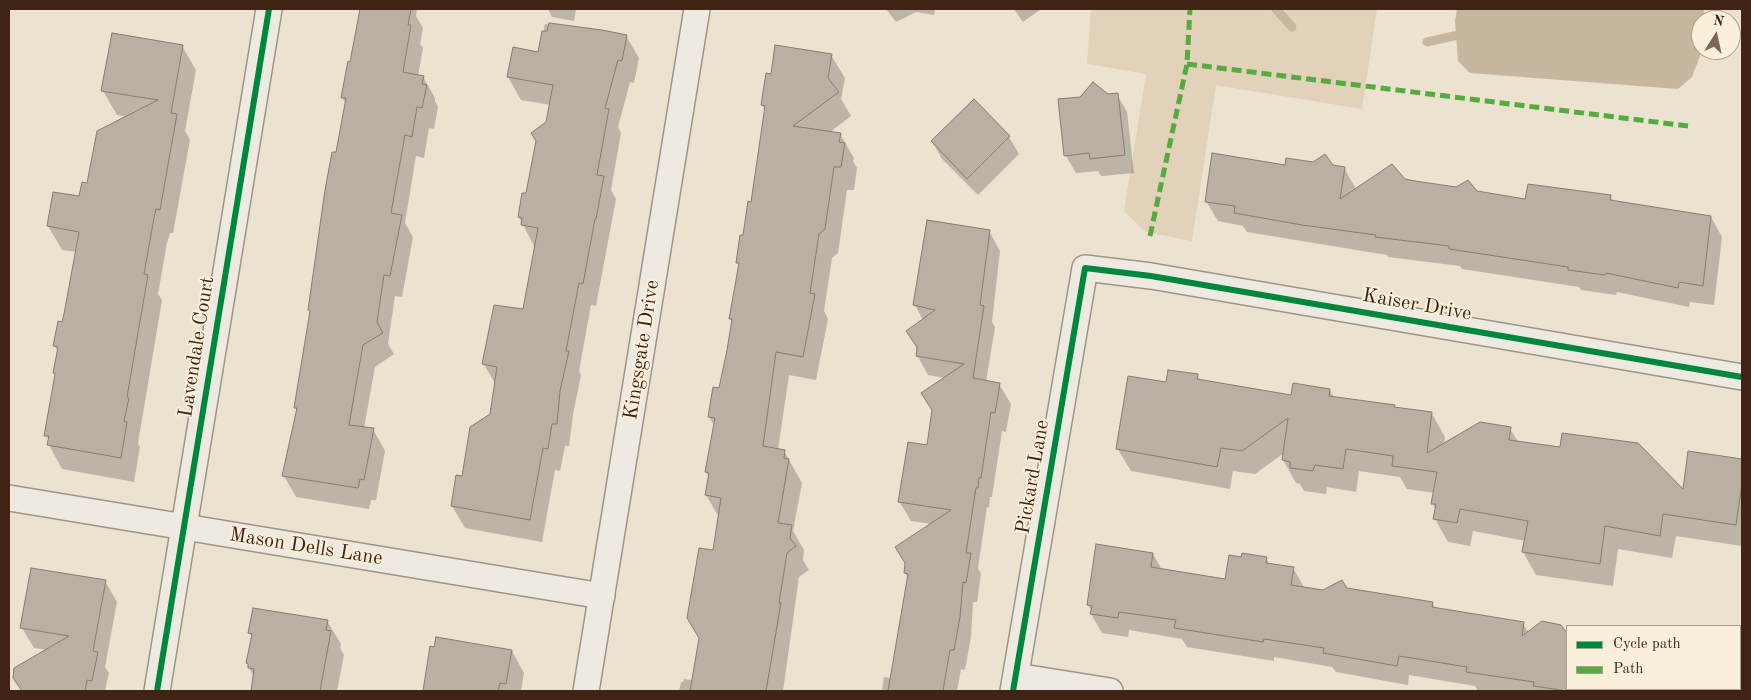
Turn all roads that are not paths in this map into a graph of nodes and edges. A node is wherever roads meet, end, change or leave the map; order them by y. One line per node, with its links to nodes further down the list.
1 (269, 9): 6 (street, Lavendale Court)
2 (697, 9): 7 (street, Kingsgate Drive)
3 (1085, 268): 4 (street, Kaiser Drive); 8 (street, Pickard Lane)
4 (1742, 377)
5 (9, 498): 6 (street, Mason Dells Lane)
6 (184, 527): 7 (street, Mason Dells Lane); 9 (street, Lavendale Court)
7 (602, 596): 10 (street, Kingsgate Drive)
8 (1014, 684): 11 (street)
9 (157, 691)
10 (586, 691)
11 (1110, 691)

